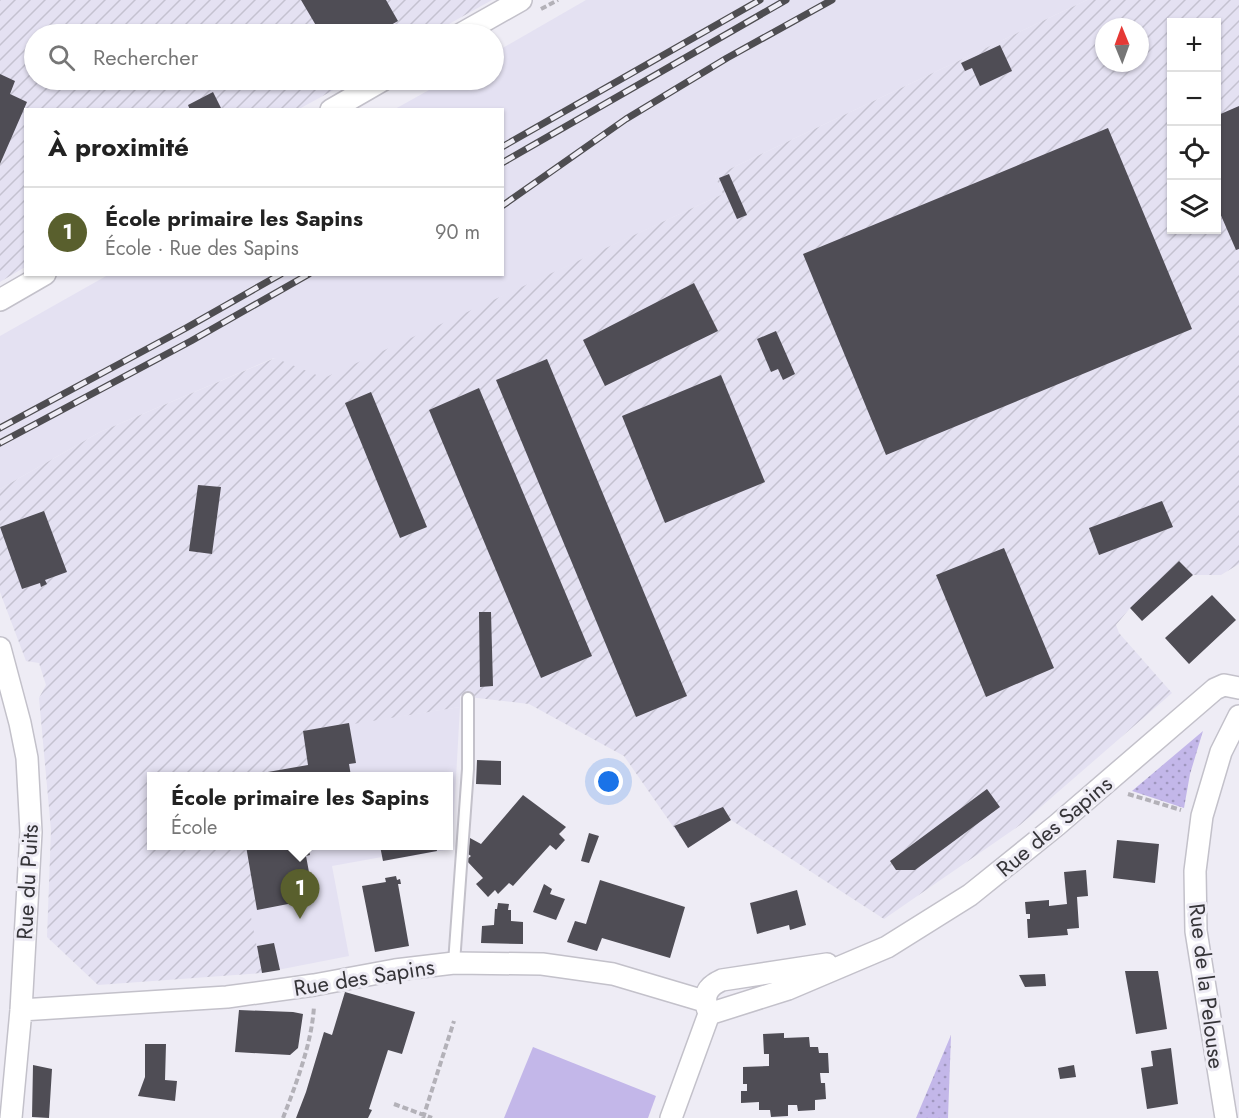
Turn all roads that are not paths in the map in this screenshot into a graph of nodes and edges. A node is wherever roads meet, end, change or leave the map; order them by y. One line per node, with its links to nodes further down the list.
1 (521, 0): 2 (street)
2 (479, 24)
3 (366, 90): 4 (street)
4 (334, 108)
5 (42, 276): 6 (street)
6 (0, 300)
7 (0, 648): 14 (street, Rue du Puits)
8 (1239, 688): 11 (street, Rue des Sapins)
9 (468, 698): 12 (lane)
10 (1239, 716): 17 (street, Rue de la Pelouse)
11 (860, 958): 13 (street, Rue des Sapins); 13 (street, Rue des Sapins)
12 (454, 963): 13 (street, Rue des Sapins); 14 (street, Rue des Sapins)
13 (707, 1007): 16 (street)
14 (21, 1010): 15 (street, Rue du Puits)
15 (11, 1118)
16 (671, 1118)
17 (1226, 1118)

